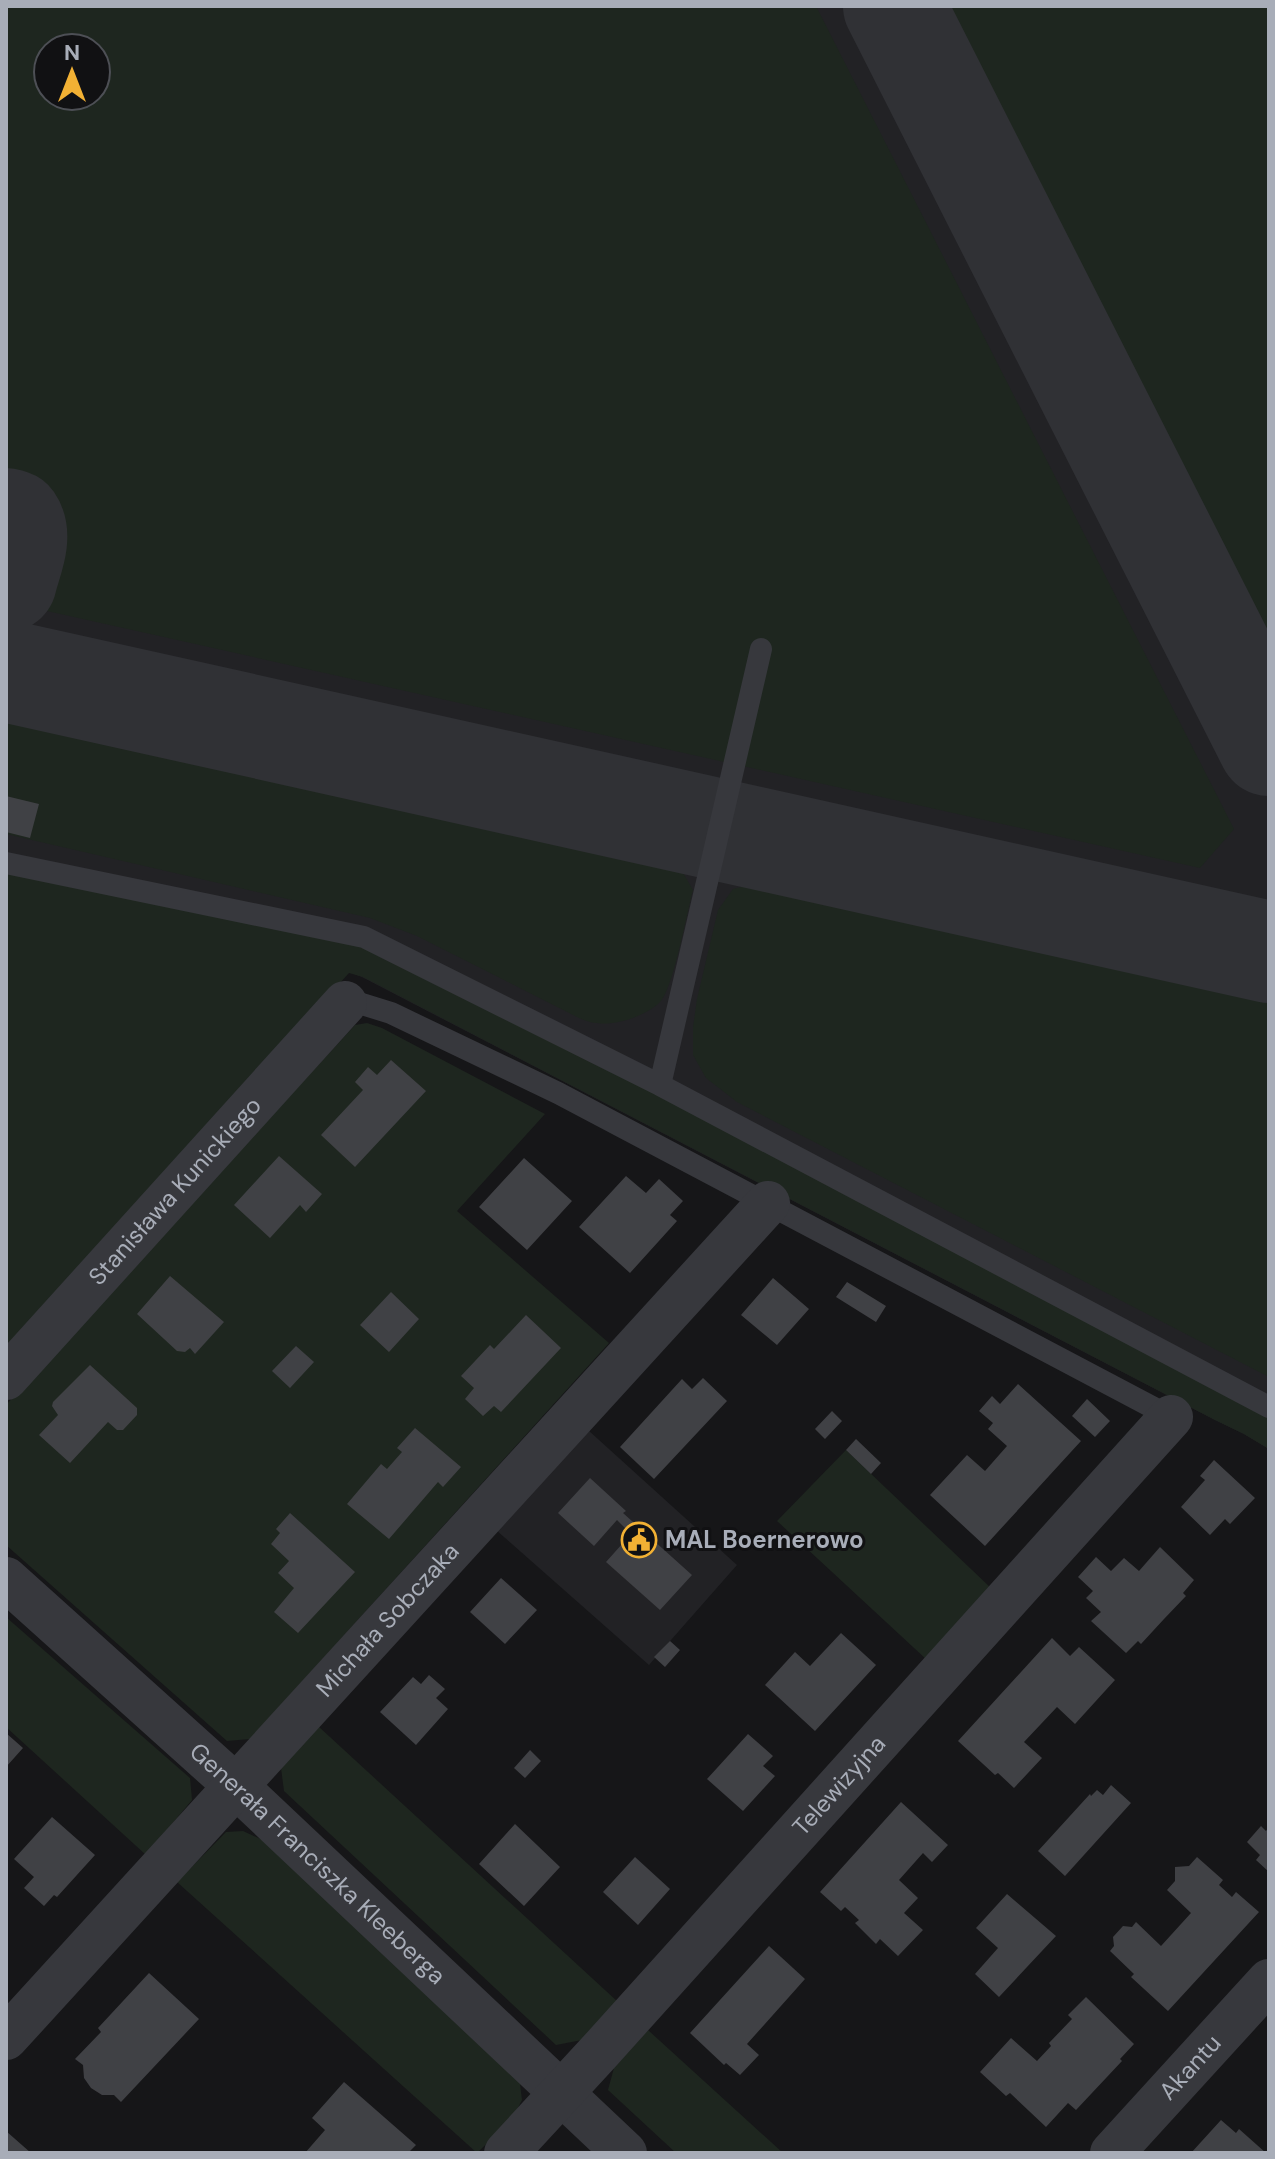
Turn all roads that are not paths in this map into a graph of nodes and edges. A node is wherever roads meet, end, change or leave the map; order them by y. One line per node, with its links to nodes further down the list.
1 (761, 649): 4 (lane)
2 (6, 863): 4 (lane)
3 (345, 1003): 5 (lane); 6 (street, Stanisława Kunickiego)
4 (660, 1085): 7 (lane)
5 (768, 1203): 8 (lane); 10 (street, Michała Sobczaka)
6 (6, 1378)
7 (1269, 1407)
8 (1171, 1417): 13 (street, Telewizyjna)
9 (6, 1579): 10 (street, Generała Franciszka Kleeberga)
10 (236, 1786): 12 (street, Michała Sobczaka); 13 (street, Generała Franciszka Kleeberga)
11 (1269, 1981): 16 (street, Akantu)
12 (6, 2038)
13 (560, 2093): 14 (street, Telewizyjna); 15 (street, Generała Franciszka Kleeberga)
14 (506, 2153)
15 (625, 2153)
16 (1112, 2153)

